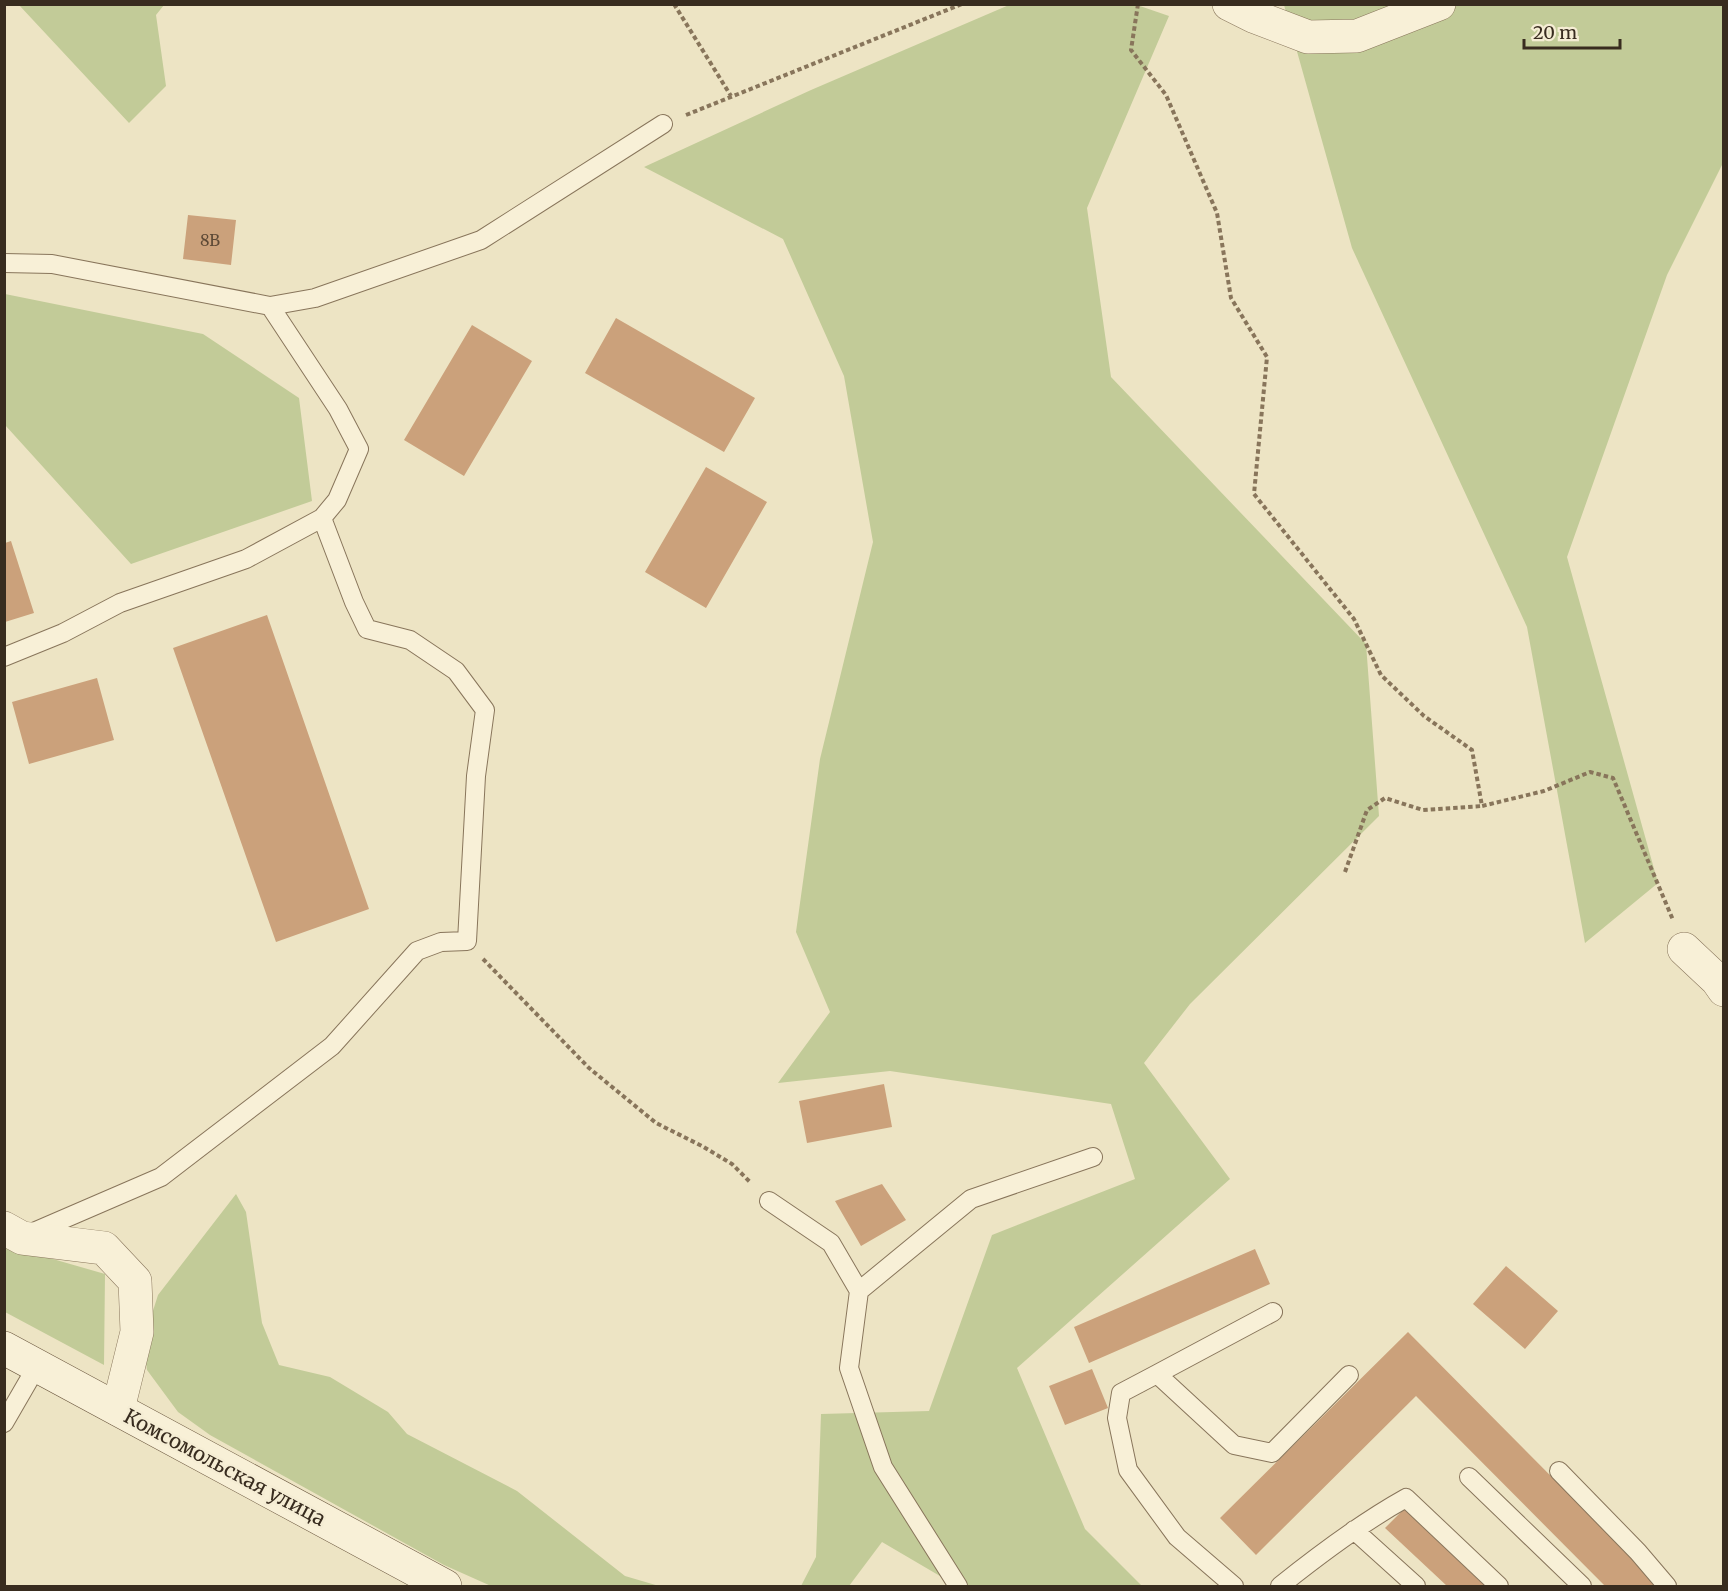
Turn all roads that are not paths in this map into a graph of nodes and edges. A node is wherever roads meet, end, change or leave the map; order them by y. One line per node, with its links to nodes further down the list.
1 (1229, 4): 2 (street)
2 (1439, 4)
3 (663, 124): 5 (lane)
4 (4, 263): 5 (lane)
5 (270, 306): 6 (lane)
6 (322, 518): 7 (lane); 12 (lane)
7 (4, 657)
8 (1684, 949): 9 (street)
9 (1724, 990)
10 (1093, 1157): 13 (lane)
11 (769, 1201): 13 (lane)
12 (13, 1233): 19 (street)
13 (859, 1291): 25 (lane)
14 (1273, 1312): 17 (lane)
15 (4, 1348): 16 (street, Комсомольская улица)
16 (37, 1366): 19 (street, Комсомольская улица); 20 (lane)
17 (1157, 1374): 18 (lane); 26 (lane)
18 (1349, 1376)
19 (117, 1409): 24 (street, Комсомольская улица)
20 (4, 1423)
21 (1559, 1471): 31 (lane)
22 (1468, 1478): 30 (lane)
23 (1354, 1530): 27 (lane); 28 (lane); 29 (lane)
24 (444, 1587)
25 (958, 1587)
26 (1234, 1587)
27 (1280, 1587)
28 (1416, 1587)
29 (1499, 1587)
30 (1582, 1587)
31 (1667, 1587)

